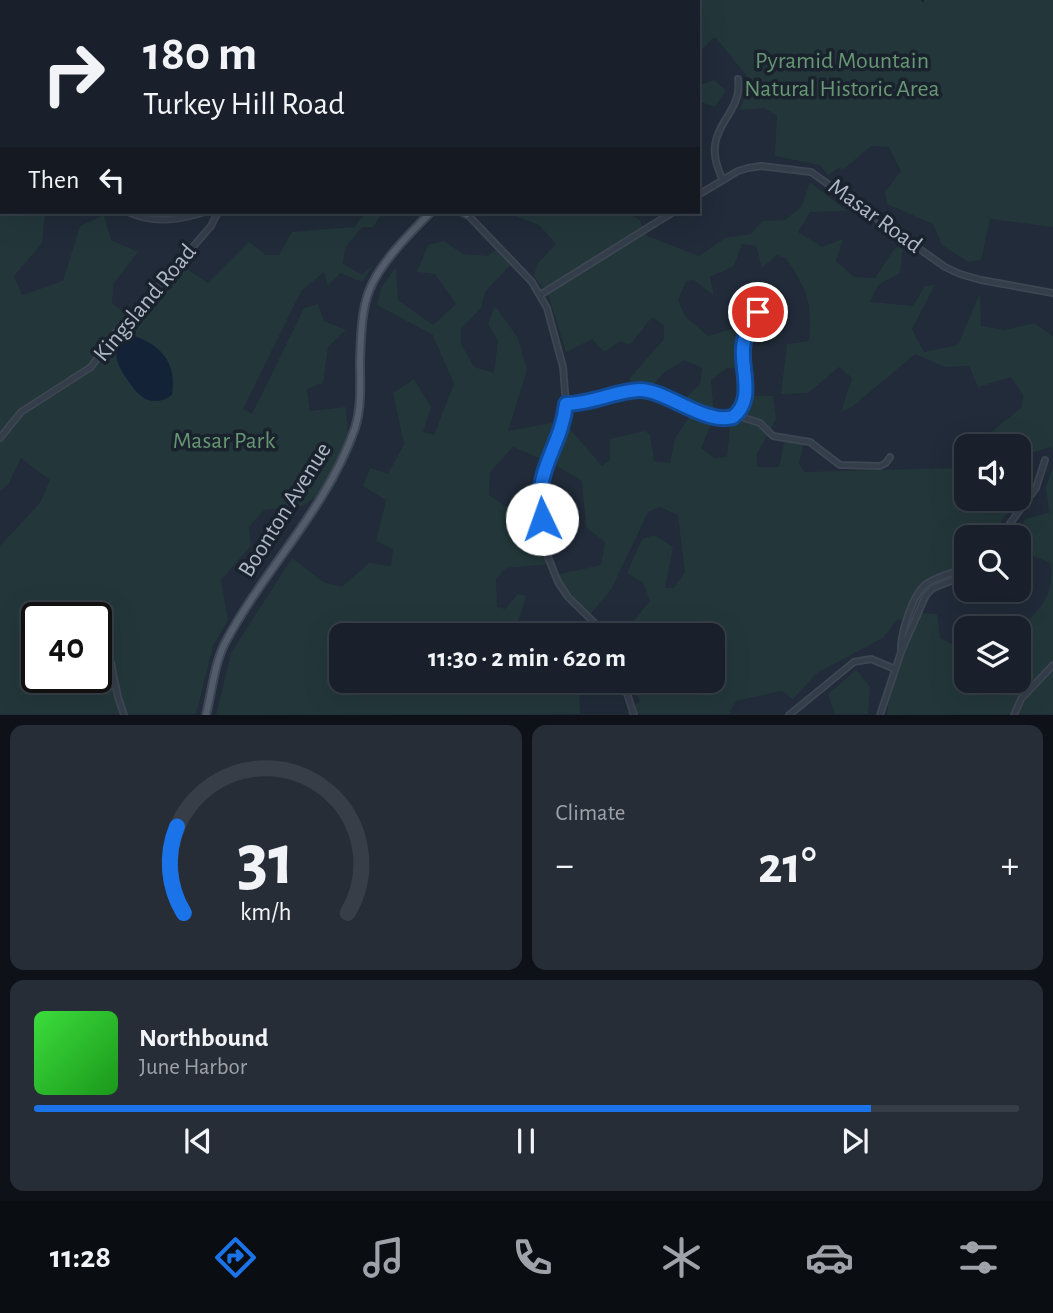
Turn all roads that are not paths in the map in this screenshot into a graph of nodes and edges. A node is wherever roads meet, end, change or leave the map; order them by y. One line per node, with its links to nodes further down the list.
1 (738, 79): 2 (street)
2 (723, 180): 3 (street, Masar Road); 10 (street, Masar Road)
3 (700, 194)
4 (132, 214): 5 (street)
5 (197, 214)
6 (217, 214): 15 (street, Kingsland Road)
7 (429, 214): 30 (main road, Boonton Avenue)
8 (468, 214): 11 (street)
9 (670, 214): 11 (street)
10 (1053, 293)
11 (540, 295): 13 (street)
12 (758, 312): 14 (street)
13 (566, 404): 14 (street); 23 (street)
14 (735, 415): 16 (street)
15 (0, 438)
16 (890, 457)
17 (1045, 460): 18 (street)
18 (1009, 525)
19 (954, 573): 21 (street)
20 (954, 580): 22 (street)
21 (917, 597): 22 (street); 24 (street)
22 (923, 599): 24 (street)
23 (596, 623)
24 (901, 652): 27 (street)
25 (1053, 665): 34 (street)
26 (112, 668): 29 (street)
27 (895, 669): 32 (street); 33 (street)
28 (628, 693): 31 (street)
29 (124, 715)
30 (206, 715)
31 (634, 715)
32 (789, 715)
33 (880, 715)
34 (1014, 715)

